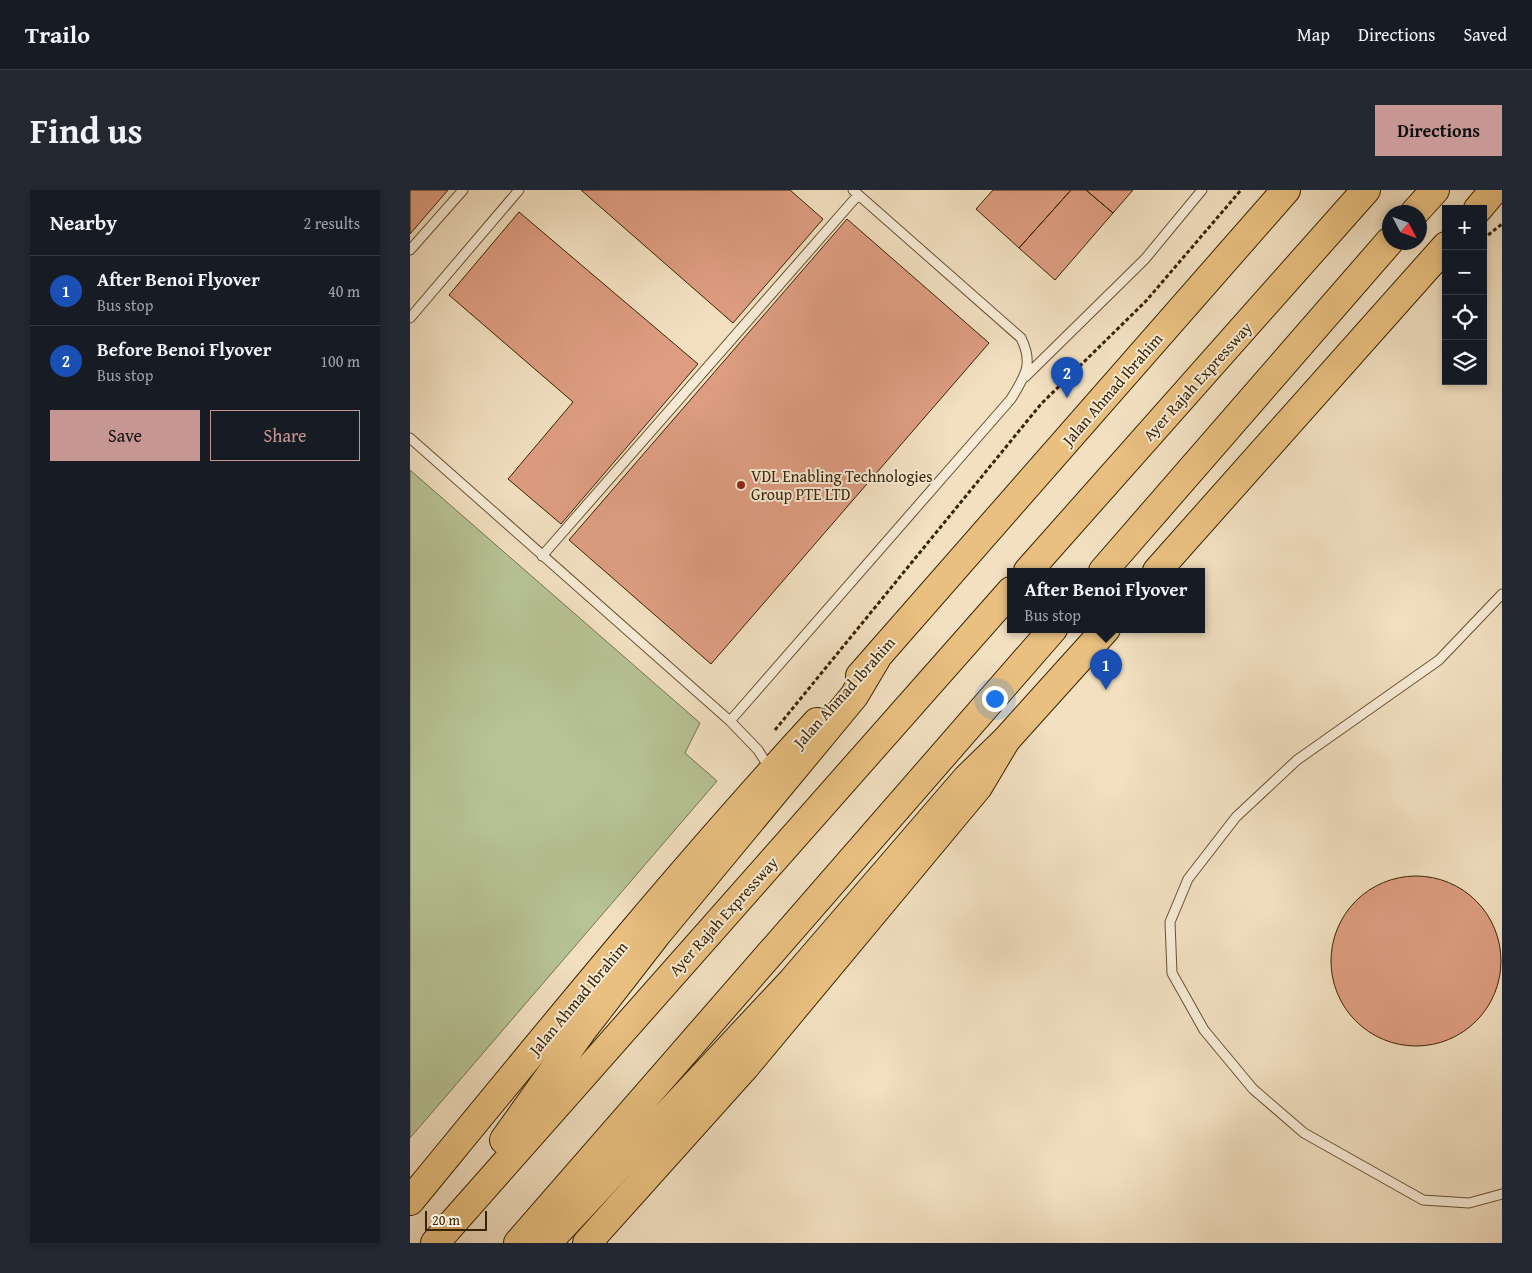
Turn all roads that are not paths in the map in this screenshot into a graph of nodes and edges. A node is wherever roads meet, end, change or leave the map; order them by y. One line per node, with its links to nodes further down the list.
1 (463, 190): 13 (lane)
2 (518, 190): 16 (lane)
3 (1202, 190): 17 (lane)
4 (1286, 190): 27 (main road, Jalan Ahmad Ibrahim)
5 (1366, 190): 20 (main road, Ayer Rajah Expressway)
6 (1435, 190): 10 (main road)
7 (1494, 190): 11 (main road)
8 (855, 192): 17 (lane); 19 (lane)
9 (1502, 202): 12 (main road)
10 (1421, 205)
11 (1481, 205)
12 (1487, 211)
13 (410, 250)
14 (1383, 250): 21 (main road)
15 (1442, 250): 22 (main road)
16 (410, 318)
17 (1023, 379): 28 (lane)
18 (410, 438): 19 (lane)
19 (542, 556): 28 (lane)
20 (1031, 568)
21 (1106, 568)
22 (1160, 568)
23 (1502, 594): 32 (lane)
24 (1007, 596): 31 (main road, Ayer Rajah Expressway)
25 (1050, 633): 35 (main road)
26 (1102, 633): 29 (main road)
27 (876, 659): 30 (main road, Jalan Ahmad Ibrahim); 31 (main road)
28 (730, 722): 30 (lane)
29 (1006, 740): 36 (main road); 37 (main road)
30 (765, 761): 33 (main road, Jalan Ahmad Ibrahim)
31 (494, 1174): 34 (main road, Ayer Rajah Expressway)
32 (1502, 1194)
33 (410, 1201)
34 (435, 1243)
35 (518, 1243)
36 (547, 1243)
37 (587, 1243)

